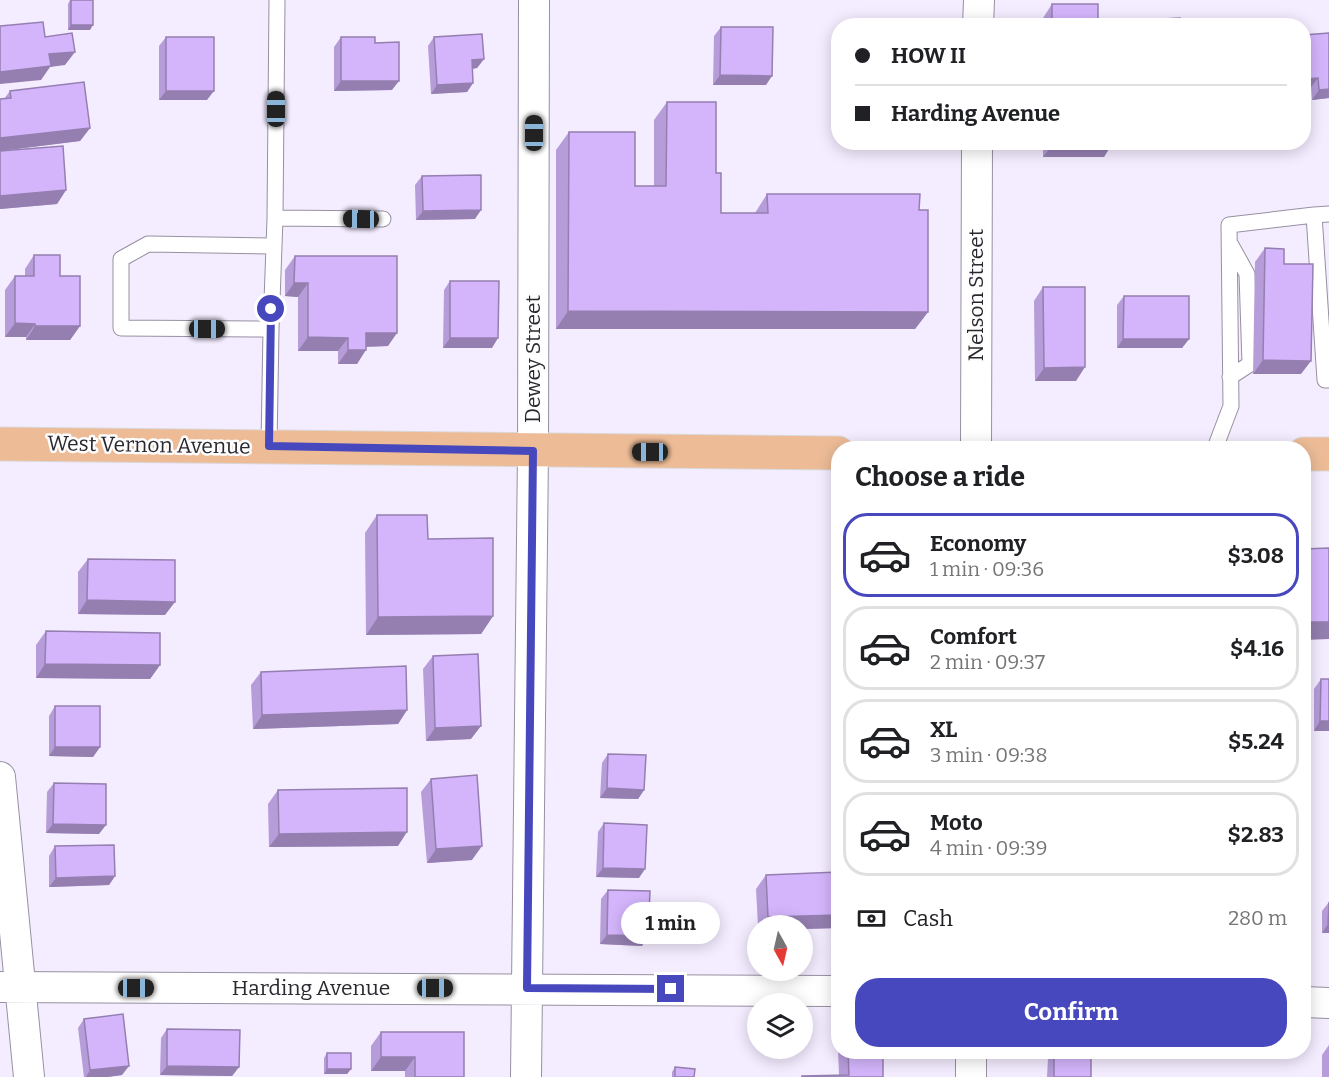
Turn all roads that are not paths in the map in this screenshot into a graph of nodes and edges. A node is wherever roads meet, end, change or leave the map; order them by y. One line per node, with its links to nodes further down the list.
1 (277, 0): 7 (lane)
2 (534, 0): 16 (street, Dewey Street)
3 (979, 0): 4 (street)
4 (978, 18)
5 (977, 150): 12 (street, Nelson Street)
6 (1322, 214): 11 (lane); 13 (lane)
7 (275, 218): 8 (lane); 9 (lane)
8 (382, 219)
9 (273, 246): 10 (lane); 10 (lane)
10 (270, 329): 15 (lane)
11 (1329, 380)
12 (976, 441)
13 (1218, 441)
14 (0, 444): 15 (main road, West Vernon Avenue)
15 (269, 446): 16 (main road, West Vernon Avenue)
16 (533, 451): 17 (main road, West Vernon Avenue); 22 (street, Dewey Street)
17 (831, 453)
18 (1311, 454): 19 (main road)
19 (1329, 454)
20 (0, 777): 21 (street)
21 (10, 987): 22 (street, Harding Avenue); 27 (street)
22 (527, 988): 23 (street, Harding Avenue); 28 (street, Dewey Street)
23 (831, 991)
24 (1311, 1002): 25 (street)
25 (1329, 1003)
26 (971, 1059): 29 (street)
27 (29, 1077)
28 (526, 1077)
29 (971, 1077)

